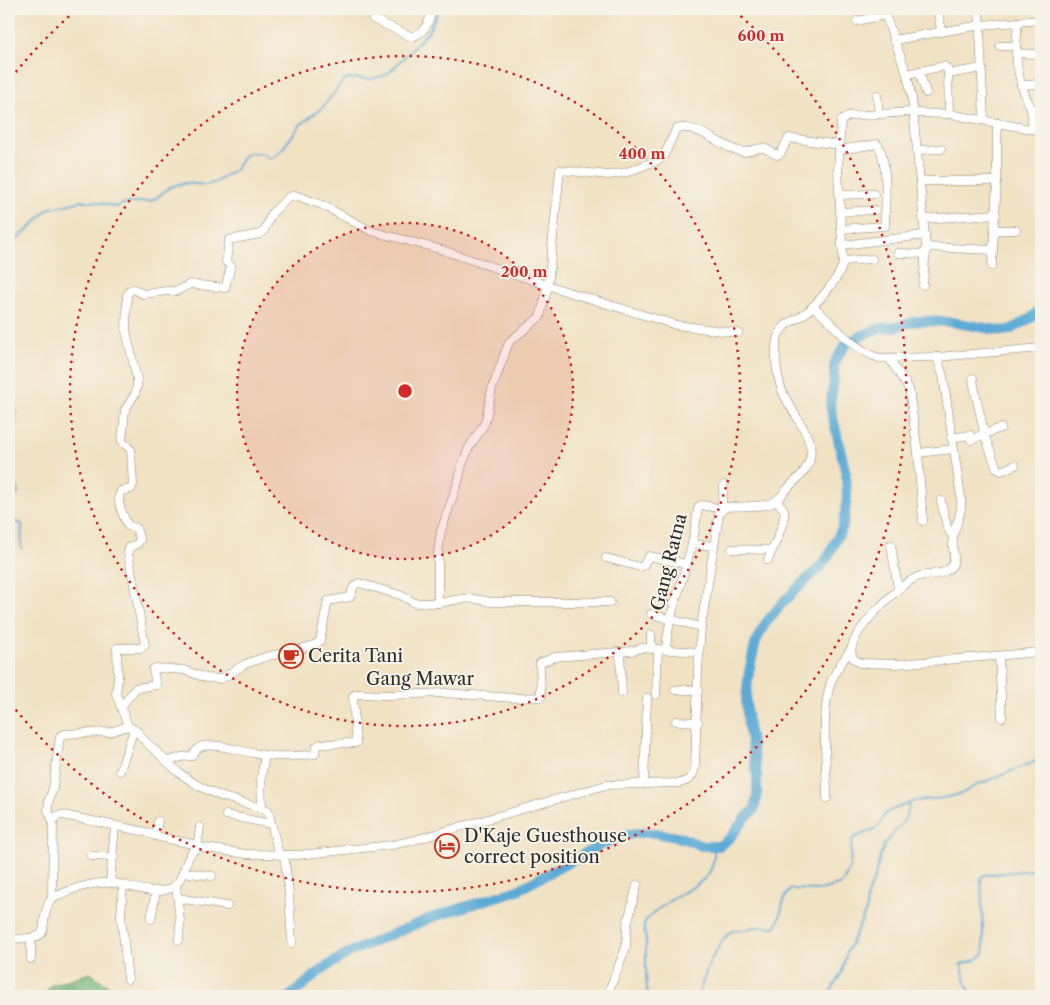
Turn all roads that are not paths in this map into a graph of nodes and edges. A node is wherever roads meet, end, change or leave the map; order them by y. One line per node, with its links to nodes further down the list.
1 (432, 9): 5 (street)
2 (938, 9): 10 (street)
3 (979, 9): 9 (street)
4 (884, 12): 7 (street); 11 (street)
5 (373, 19)
6 (1041, 20): 8 (street)
7 (857, 21)
8 (1018, 22): 9 (street); 13 (street)
9 (981, 25): 10 (street); 15 (street)
10 (941, 31): 11 (street)
11 (894, 40): 17 (street)
12 (1000, 46): 13 (street)
13 (1016, 49): 14 (street); 20 (street)
14 (1034, 54)
15 (982, 68): 18 (street); 28 (street)
16 (919, 71): 17 (street); 18 (street); 21 (street)
17 (907, 74): 25 (street)
18 (948, 74): 27 (street)
19 (1041, 84): 20 (street)
20 (1021, 85): 23 (street)
21 (926, 93)
22 (877, 95): 26 (street)
23 (1031, 109): 24 (street); 30 (street)
24 (1041, 109)
25 (912, 112): 26 (street); 27 (street); 33 (street)
26 (879, 114): 31 (street)
27 (949, 114): 28 (street)
28 (984, 120): 29 (street)
29 (997, 123): 30 (street); 35 (street)
30 (1037, 130)
31 (838, 148): 37 (street); 42 (street); 54 (street)
32 (941, 149): 33 (street)
33 (918, 150): 34 (street)
34 (920, 181): 35 (street); 41 (street)
35 (997, 181): 40 (street)
36 (874, 194): 37 (street)
37 (839, 195): 39 (street)
38 (875, 210): 39 (street)
39 (840, 212): 42 (street)
40 (996, 214): 41 (street); 43 (street)
41 (924, 219): 45 (street)
42 (841, 229): 46 (street)
43 (995, 230): 44 (street); 48 (street)
44 (1016, 230)
45 (925, 235): 46 (street); 47 (street)
46 (842, 245): 51 (street)
47 (926, 250): 48 (street); 49 (street); 53 (street)
48 (993, 250): 52 (street)
49 (898, 253)
50 (872, 259): 51 (street)
51 (843, 261): 55 (street)
52 (992, 266)
53 (923, 285)
54 (548, 286): 56 (street); 83 (street); 99 (street)
55 (813, 306): 59 (street); 68 (street)
56 (738, 333)
57 (1041, 348): 58 (street)
58 (937, 357): 59 (street); 63 (street)
59 (889, 358): 65 (street)
60 (973, 378): 62 (street)
61 (1001, 428): 62 (street)
62 (984, 434): 63 (street); 66 (street)
63 (951, 438): 64 (street)
64 (953, 449): 65 (street); 72 (street)
65 (918, 453): 71 (street)
66 (1015, 465)
67 (724, 485): 70 (street)
68 (776, 500): 70 (street); 77 (street)
69 (941, 501): 72 (street)
70 (722, 509): 73 (street, Gang Ratna); 75 (street)
71 (923, 520)
72 (953, 538): 81 (street)
73 (692, 544): 75 (street); 80 (street, Gang Ratna)
74 (891, 545): 81 (street)
75 (714, 546): 86 (street)
76 (732, 549): 77 (street)
77 (772, 550): 79 (street)
78 (606, 558): 80 (street)
79 (768, 560)
80 (686, 564): 85 (street, Gang Ratna)
81 (898, 589): 88 (street)
82 (610, 602): 83 (street)
83 (438, 603): 99 (street)
84 (652, 614): 85 (street)
85 (671, 618): 86 (street); 89 (street, Gang Ratna)
86 (701, 627): 91 (street)
87 (651, 635): 89 (street)
88 (851, 649): 93 (street); 108 (street)
89 (658, 650): 90 (street, Gang Mawar); 91 (street, Gang Mawar); 97 (street)
90 (620, 652): 96 (street); 104 (street, Gang Mawar)
91 (699, 652): 95 (street)
92 (1041, 652): 93 (street)
93 (998, 656): 100 (street)
94 (675, 690): 95 (street)
95 (698, 690): 102 (street)
96 (622, 693)
97 (656, 695)
98 (647, 698): 107 (street)
99 (121, 707): 103 (street)
100 (1002, 718)
101 (676, 721): 102 (street)
102 (698, 722): 107 (street)
103 (131, 728): 105 (street); 106 (street); 112 (street)
104 (265, 755): 105 (street, Gang Mawar); 109 (street)
105 (168, 761): 109 (street)
106 (120, 770)
107 (644, 784): 118 (street)
108 (827, 798)
109 (262, 808): 113 (street)
110 (226, 815): 113 (street)
111 (158, 821): 116 (street)
112 (52, 822): 114 (street); 128 (street)
113 (271, 824): 118 (street)
114 (115, 826): 116 (street); 120 (street)
115 (200, 827): 117 (street)
116 (156, 836): 117 (street)
117 (197, 847): 118 (street); 121 (street)
118 (281, 855): 135 (street)
119 (91, 856): 120 (street)
120 (114, 857): 123 (street)
121 (183, 872): 122 (street); 125 (street)
122 (212, 876)
123 (110, 882): 124 (street); 128 (street)
124 (124, 885): 127 (street); 137 (street)
125 (176, 885): 127 (street); 129 (street)
126 (637, 885): 138 (street)
127 (156, 891): 131 (street)
128 (52, 898): 133 (street)
129 (178, 898): 130 (street); 134 (street)
130 (227, 906)
131 (151, 920)
132 (9, 939): 133 (street)
133 (31, 939): 136 (street)
134 (179, 940)
135 (292, 944)
136 (31, 959)
137 (128, 979)
138 (609, 996)

